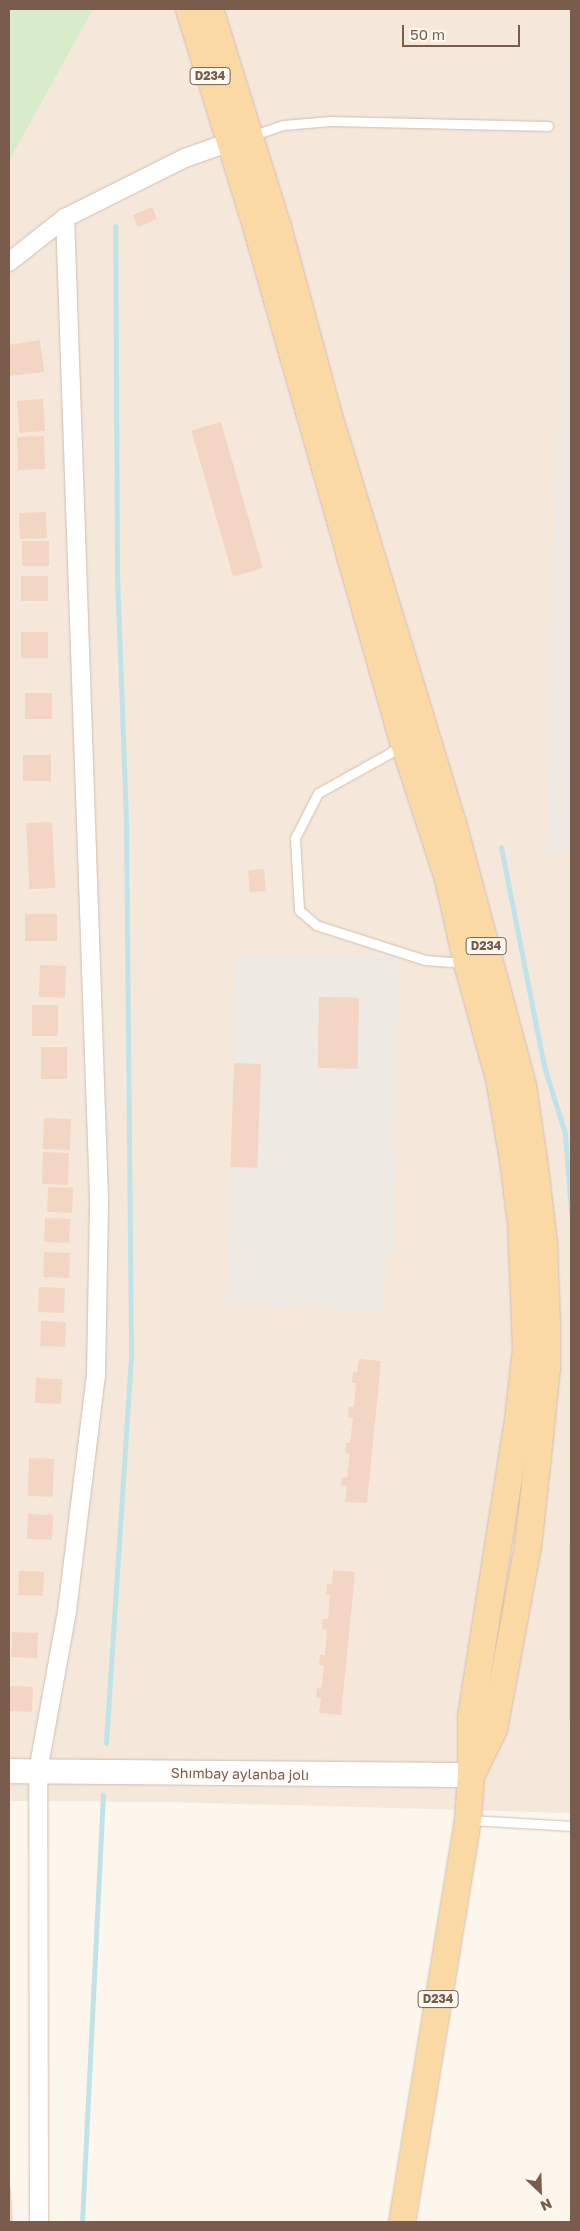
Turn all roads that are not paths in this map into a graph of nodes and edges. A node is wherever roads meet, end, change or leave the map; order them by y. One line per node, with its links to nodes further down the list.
1 (189, 9): 4 (main road, D234)
2 (210, 9): 4 (main road, D234)
3 (548, 126): 4 (lane)
4 (240, 139): 5 (street); 7 (main road, D234); 11 (main road, D234)
5 (65, 218): 6 (street); 10 (street)
6 (9, 262)
7 (402, 741): 8 (main road, D234); 8 (lane)
8 (467, 963): 11 (main road, D234)
9 (9, 1771): 10 (main road, Shımbay aylanba jolı)
10 (38, 1771): 11 (main road, Shımbay aylanba jolı); 14 (street)
11 (471, 1775): 12 (main road, D234)
12 (468, 1820): 13 (lane); 15 (main road, D234)
13 (571, 1826)
14 (39, 2222)
15 (402, 2222)

